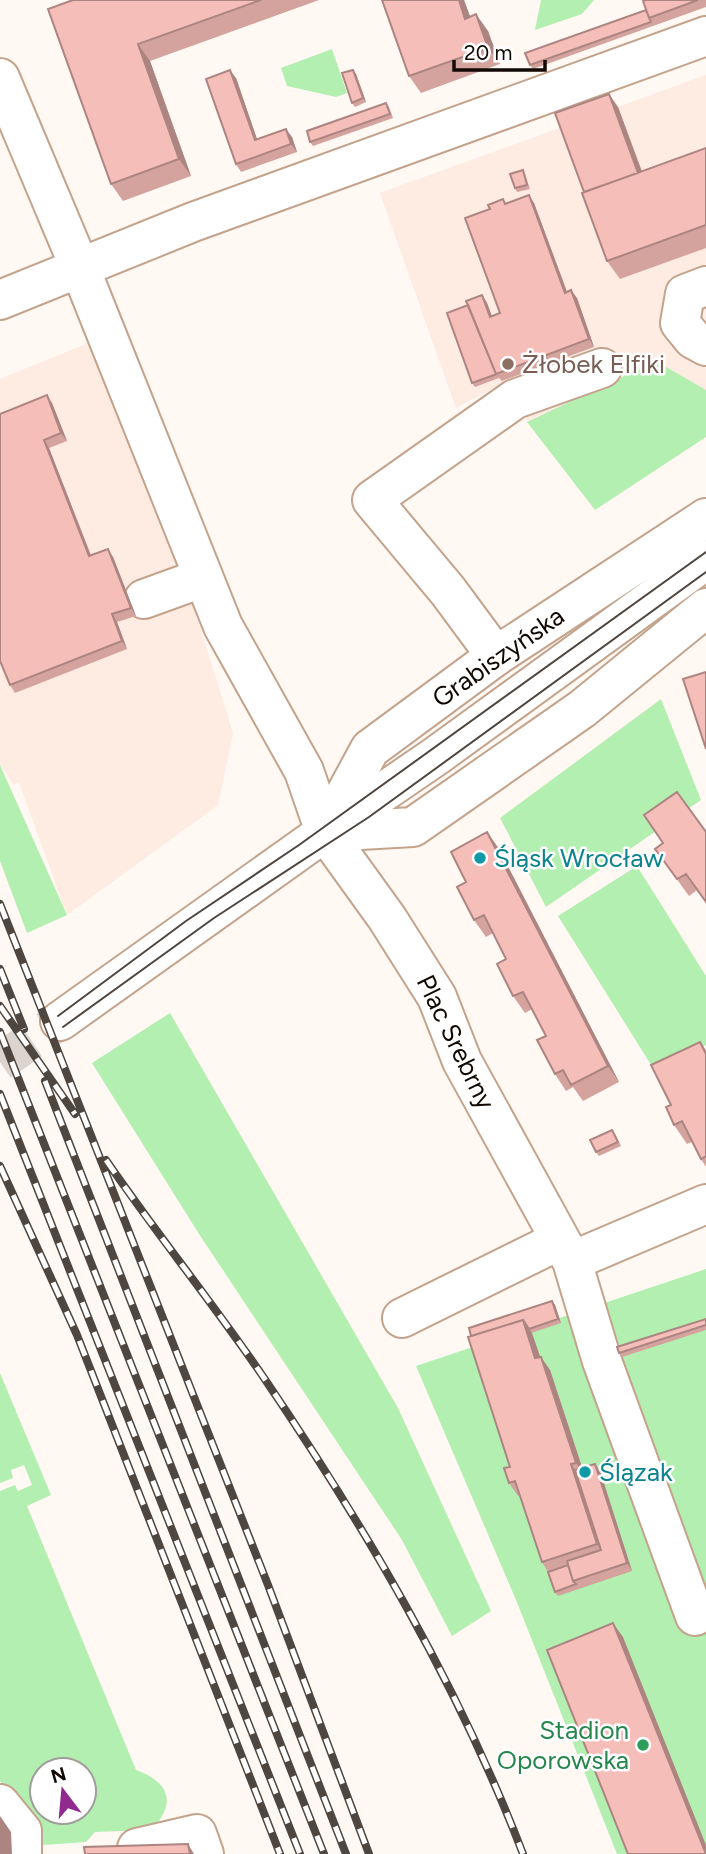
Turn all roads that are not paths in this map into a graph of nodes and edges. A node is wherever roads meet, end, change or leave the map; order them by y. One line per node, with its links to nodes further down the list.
1 (706, 36): 3 (street)
2 (0, 78): 3 (street, Plac Srebrny)
3 (80, 268): 5 (street); 10 (street, Plac Srebrny)
4 (706, 286): 6 (street)
5 (0, 300)
6 (706, 346)
7 (602, 368): 13 (street)
8 (706, 518): 13 (street, Grabiszyńska)
9 (706, 560): 14 (street)
10 (202, 578): 11 (street); 14 (street, Plac Srebrny)
11 (144, 599)
12 (706, 608): 14 (street)
13 (496, 656): 14 (street, Grabiszyńska)
14 (326, 832): 15 (street, Grabiszyńska); 17 (street, Plac Srebrny)
15 (60, 1021)
16 (706, 1204): 17 (street)
17 (566, 1250): 18 (street); 19 (street, Plac Srebrny)
18 (402, 1318)
19 (695, 1616)
20 (0, 1804): 22 (street)
21 (137, 1848): 23 (street)
22 (22, 1854)
23 (204, 1854)

